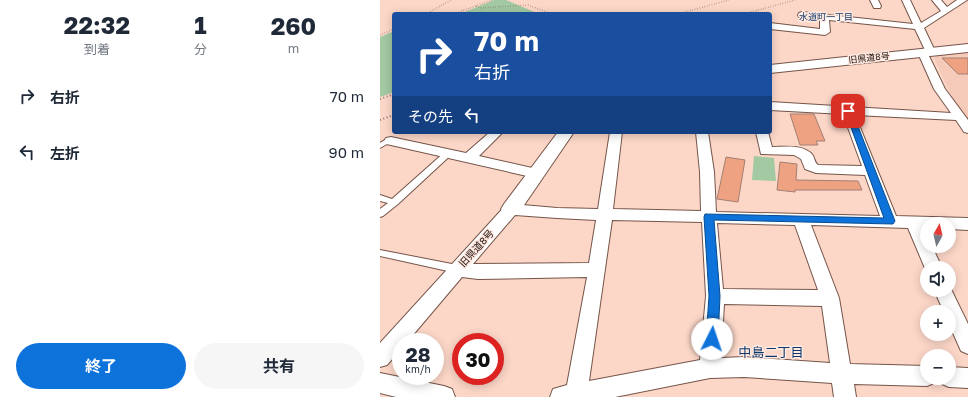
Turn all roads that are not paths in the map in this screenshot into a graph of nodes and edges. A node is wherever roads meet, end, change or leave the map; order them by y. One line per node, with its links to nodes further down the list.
1 (906, 0): 8 (street)
2 (936, 0): 4 (street)
3 (963, 0): 4 (street)
4 (946, 11): 8 (street)
5 (802, 15): 6 (street)
6 (824, 18): 7 (street); 8 (street)
7 (772, 26)
8 (918, 27): 10 (street)
9 (968, 48): 10 (street, 旧県道8号)
10 (927, 52): 11 (street, 旧県道8号); 14 (street)
11 (772, 69)
12 (772, 106): 13 (street)
13 (848, 111): 14 (street); 24 (street)
14 (959, 117): 15 (street)
15 (968, 129)
16 (495, 134): 23 (street)
17 (565, 134): 25 (street, 旧県道8号)
18 (616, 134): 29 (street)
19 (702, 134): 31 (street)
20 (762, 134): 24 (street)
21 (385, 144): 22 (street)
22 (448, 153): 23 (street); 27 (lane)
23 (470, 157): 25 (street)
24 (871, 171): 33 (street)
25 (536, 173): 28 (street, 旧県道8号)
26 (380, 198): 27 (lane)
27 (395, 202): 30 (lane)
28 (511, 209): 29 (street); 38 (street, 旧県道8号)
29 (604, 213): 31 (street); 39 (street)
30 (380, 214)
31 (708, 217): 32 (street); 40 (street)
32 (801, 219): 33 (street); 42 (street)
33 (890, 221): 34 (street)
34 (913, 222): 35 (street); 37 (street)
35 (968, 224)
36 (380, 253): 38 (lane)
37 (930, 261)
38 (458, 269): 39 (street); 44 (street, 旧県道8号)
39 (598, 270): 51 (street)
40 (715, 296): 42 (street); 45 (street)
41 (946, 297): 43 (street)
42 (830, 298): 46 (street)
43 (968, 345)
44 (380, 358)
45 (710, 368): 46 (street); 51 (street)
46 (841, 374): 47 (street); 53 (street)
47 (920, 376)
48 (956, 377): 49 (street)
49 (968, 378)
50 (380, 383): 52 (street)
51 (571, 396)
52 (444, 397)
53 (845, 397)

